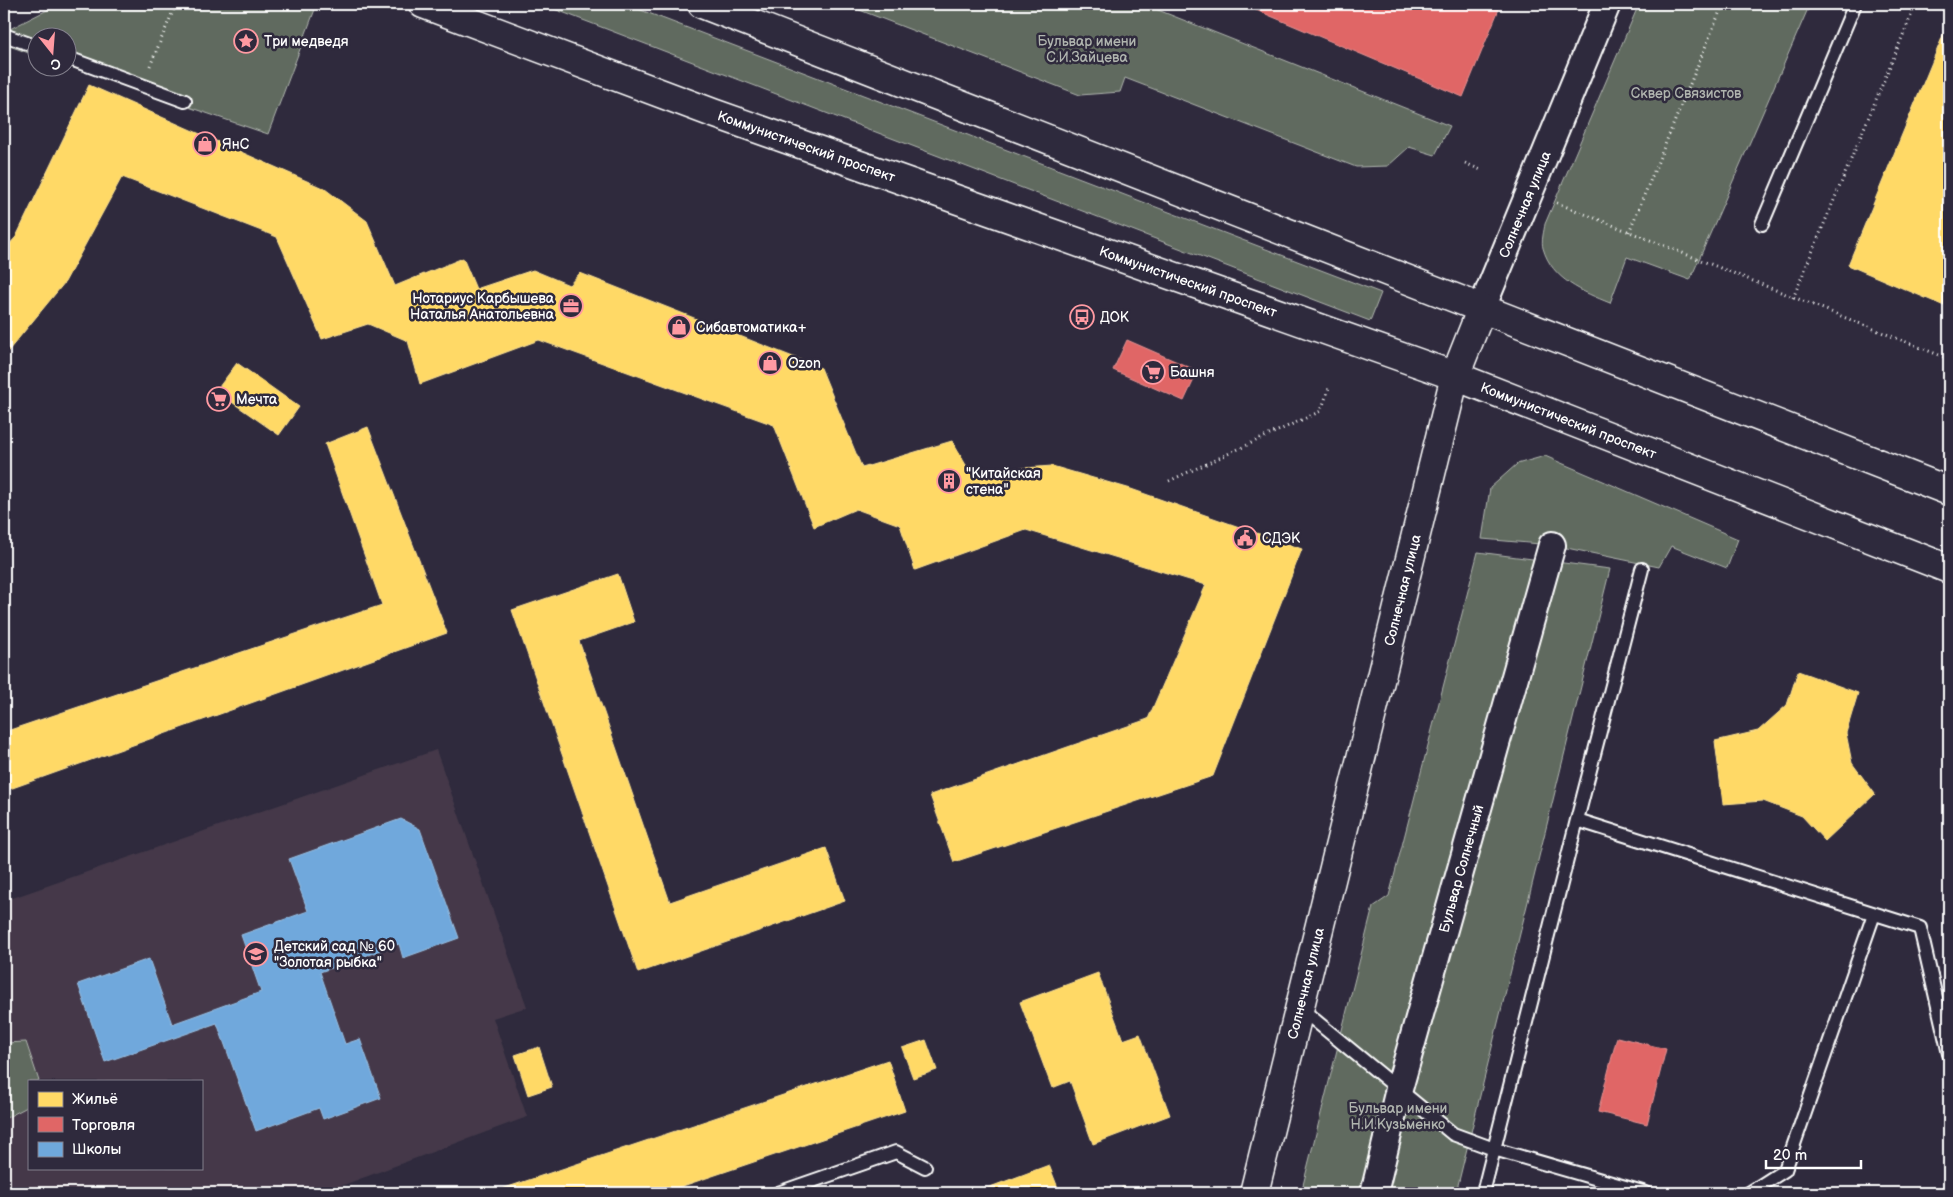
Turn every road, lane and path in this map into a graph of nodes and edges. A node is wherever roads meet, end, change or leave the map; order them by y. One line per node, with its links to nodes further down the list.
1 (176, 4): 11 (path)
2 (423, 4): 21 (main road, Коммунистический проспект)
3 (702, 4): 19 (main road)
4 (1607, 4): 19 (street, Солнечная улица)
5 (1723, 4): 17 (path)
6 (1855, 4): 16 (lane)
7 (1916, 4): 18 (path)
8 (4, 35): 9 (lane)
9 (28, 43)
10 (78, 62): 11 (lane)
11 (142, 85): 12 (lane)
12 (185, 101)
13 (1465, 163): 14 (path)
14 (1481, 170)
15 (1550, 200): 17 (path)
16 (1762, 224)
17 (1629, 232): 18 (path)
18 (1793, 298): 20 (path)
19 (1482, 308): 21 (main road, Солнечная улица); 24 (main road)
20 (1949, 359)
21 (1455, 376): 27 (main road, Коммунистический проспект); 30 (main road, Солнечная улица)
22 (1330, 385): 23 (path)
23 (1169, 481)
24 (1949, 491)
25 (1552, 545): 32 (street, Бульвар Солнечный)
26 (1642, 569): 28 (lane)
27 (1949, 569)
28 (1577, 820): 29 (lane); 33 (lane)
29 (1874, 914): 31 (lane); 40 (lane)
30 (1300, 1008): 32 (lane); 36 (main road, Солнечная улица)
31 (1949, 1054)
32 (1399, 1089): 33 (lane); 37 (street, Бульвар Солнечный)
33 (1494, 1149): 38 (lane); 39 (lane)
34 (925, 1166): 35 (lane)
35 (778, 1193)
36 (1254, 1193)
37 (1374, 1193)
38 (1483, 1193)
39 (1646, 1193)
40 (1749, 1193)

